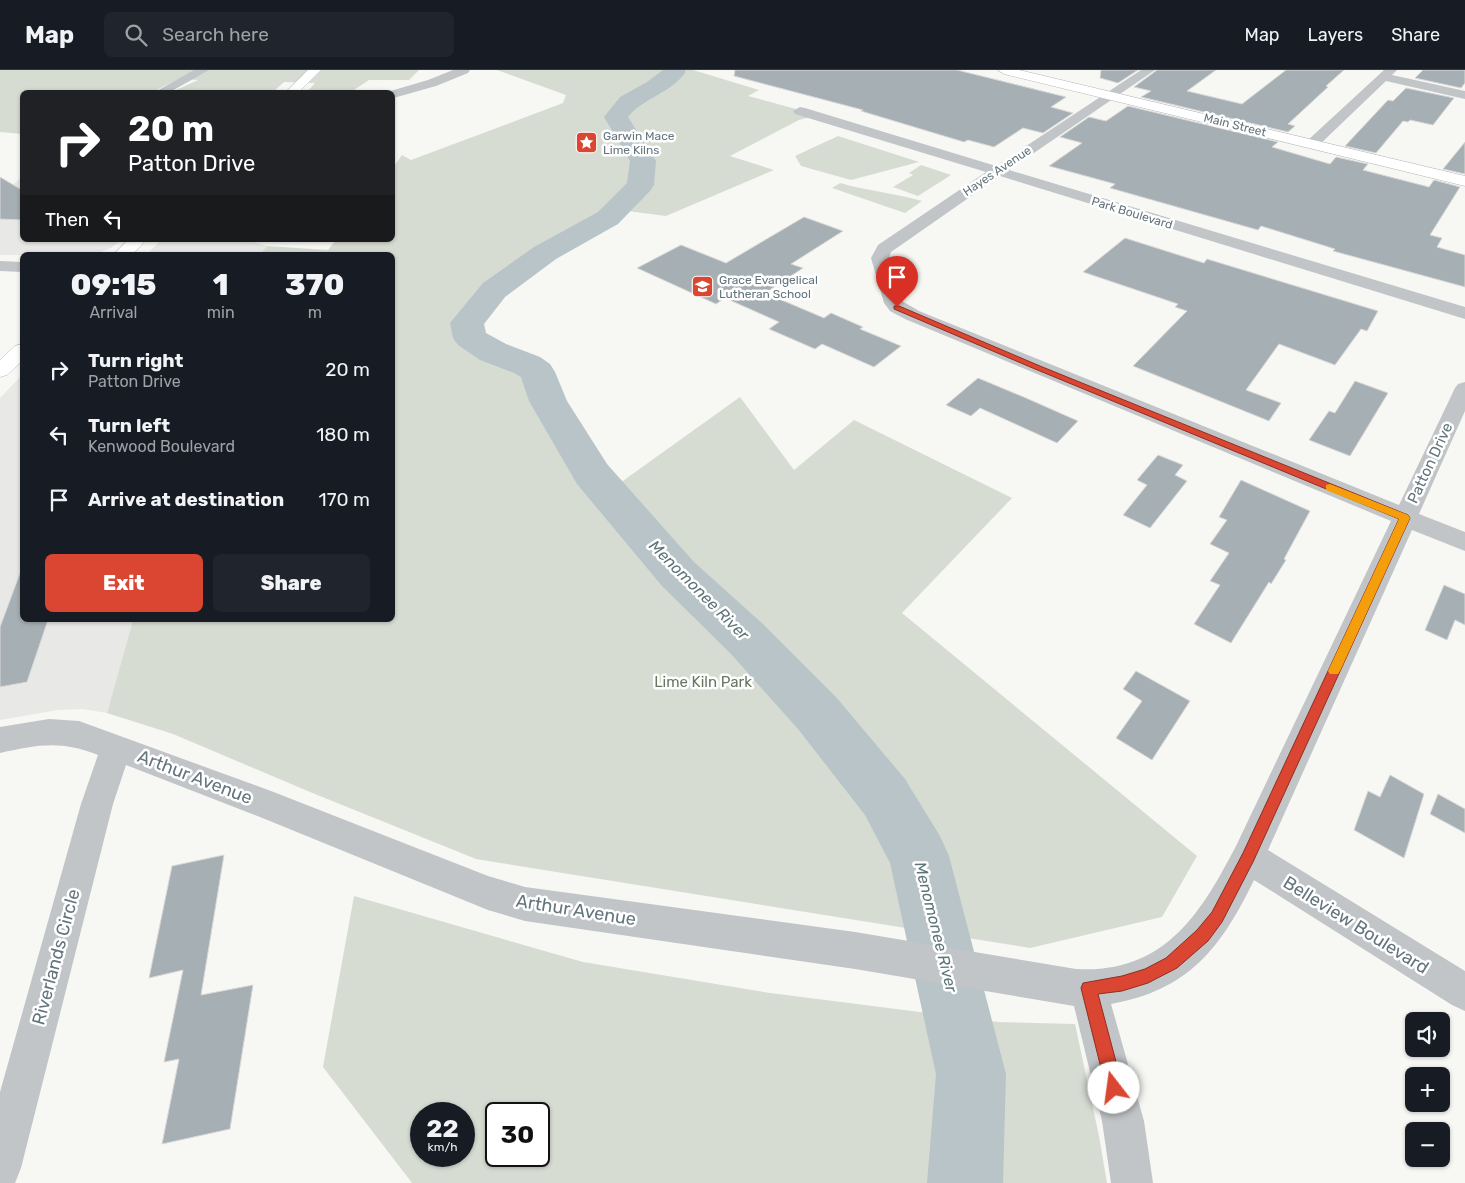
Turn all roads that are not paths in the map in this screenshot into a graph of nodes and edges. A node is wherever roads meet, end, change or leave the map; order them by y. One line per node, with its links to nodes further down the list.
1 (203, 70): 7 (street)
2 (315, 70): 8 (main road)
3 (464, 70): 9 (street)
4 (1004, 70): 10 (main road, Main Street)
5 (1149, 70): 10 (street, Hayes Avenue)
6 (1387, 74): 11 (street); 13 (street)
7 (165, 90)
8 (294, 90)
9 (395, 93)
10 (1110, 95): 13 (main road, Main Street); 14 (street, Hayes Avenue)
11 (1465, 95)
12 (800, 111): 14 (street, Park Boulevard)
13 (1312, 144): 15 (main road, Main Street)
14 (996, 171): 20 (street, Park Boulevard); 24 (street, Hayes Avenue)
15 (1465, 181)
16 (136, 242): 17 (main road)
17 (125, 252)
18 (0, 266): 19 (street)
19 (20, 267)
20 (1465, 313)
21 (20, 352): 22 (main road)
22 (0, 371)
23 (1465, 388): 24 (street, Patton Drive)
24 (1405, 518): 25 (street); 28 (street, Patton Drive)
25 (1465, 542)
26 (0, 740): 27 (street, Arthur Avenue)
27 (116, 747): 29 (street, Arthur Avenue); 31 (street, Riverlands Circle)
28 (1248, 858): 29 (street, Patton Drive); 30 (street, Belleview Boulevard)
29 (1088, 988): 32 (street)
30 (1465, 992)
31 (0, 1168)
32 (1132, 1183)

